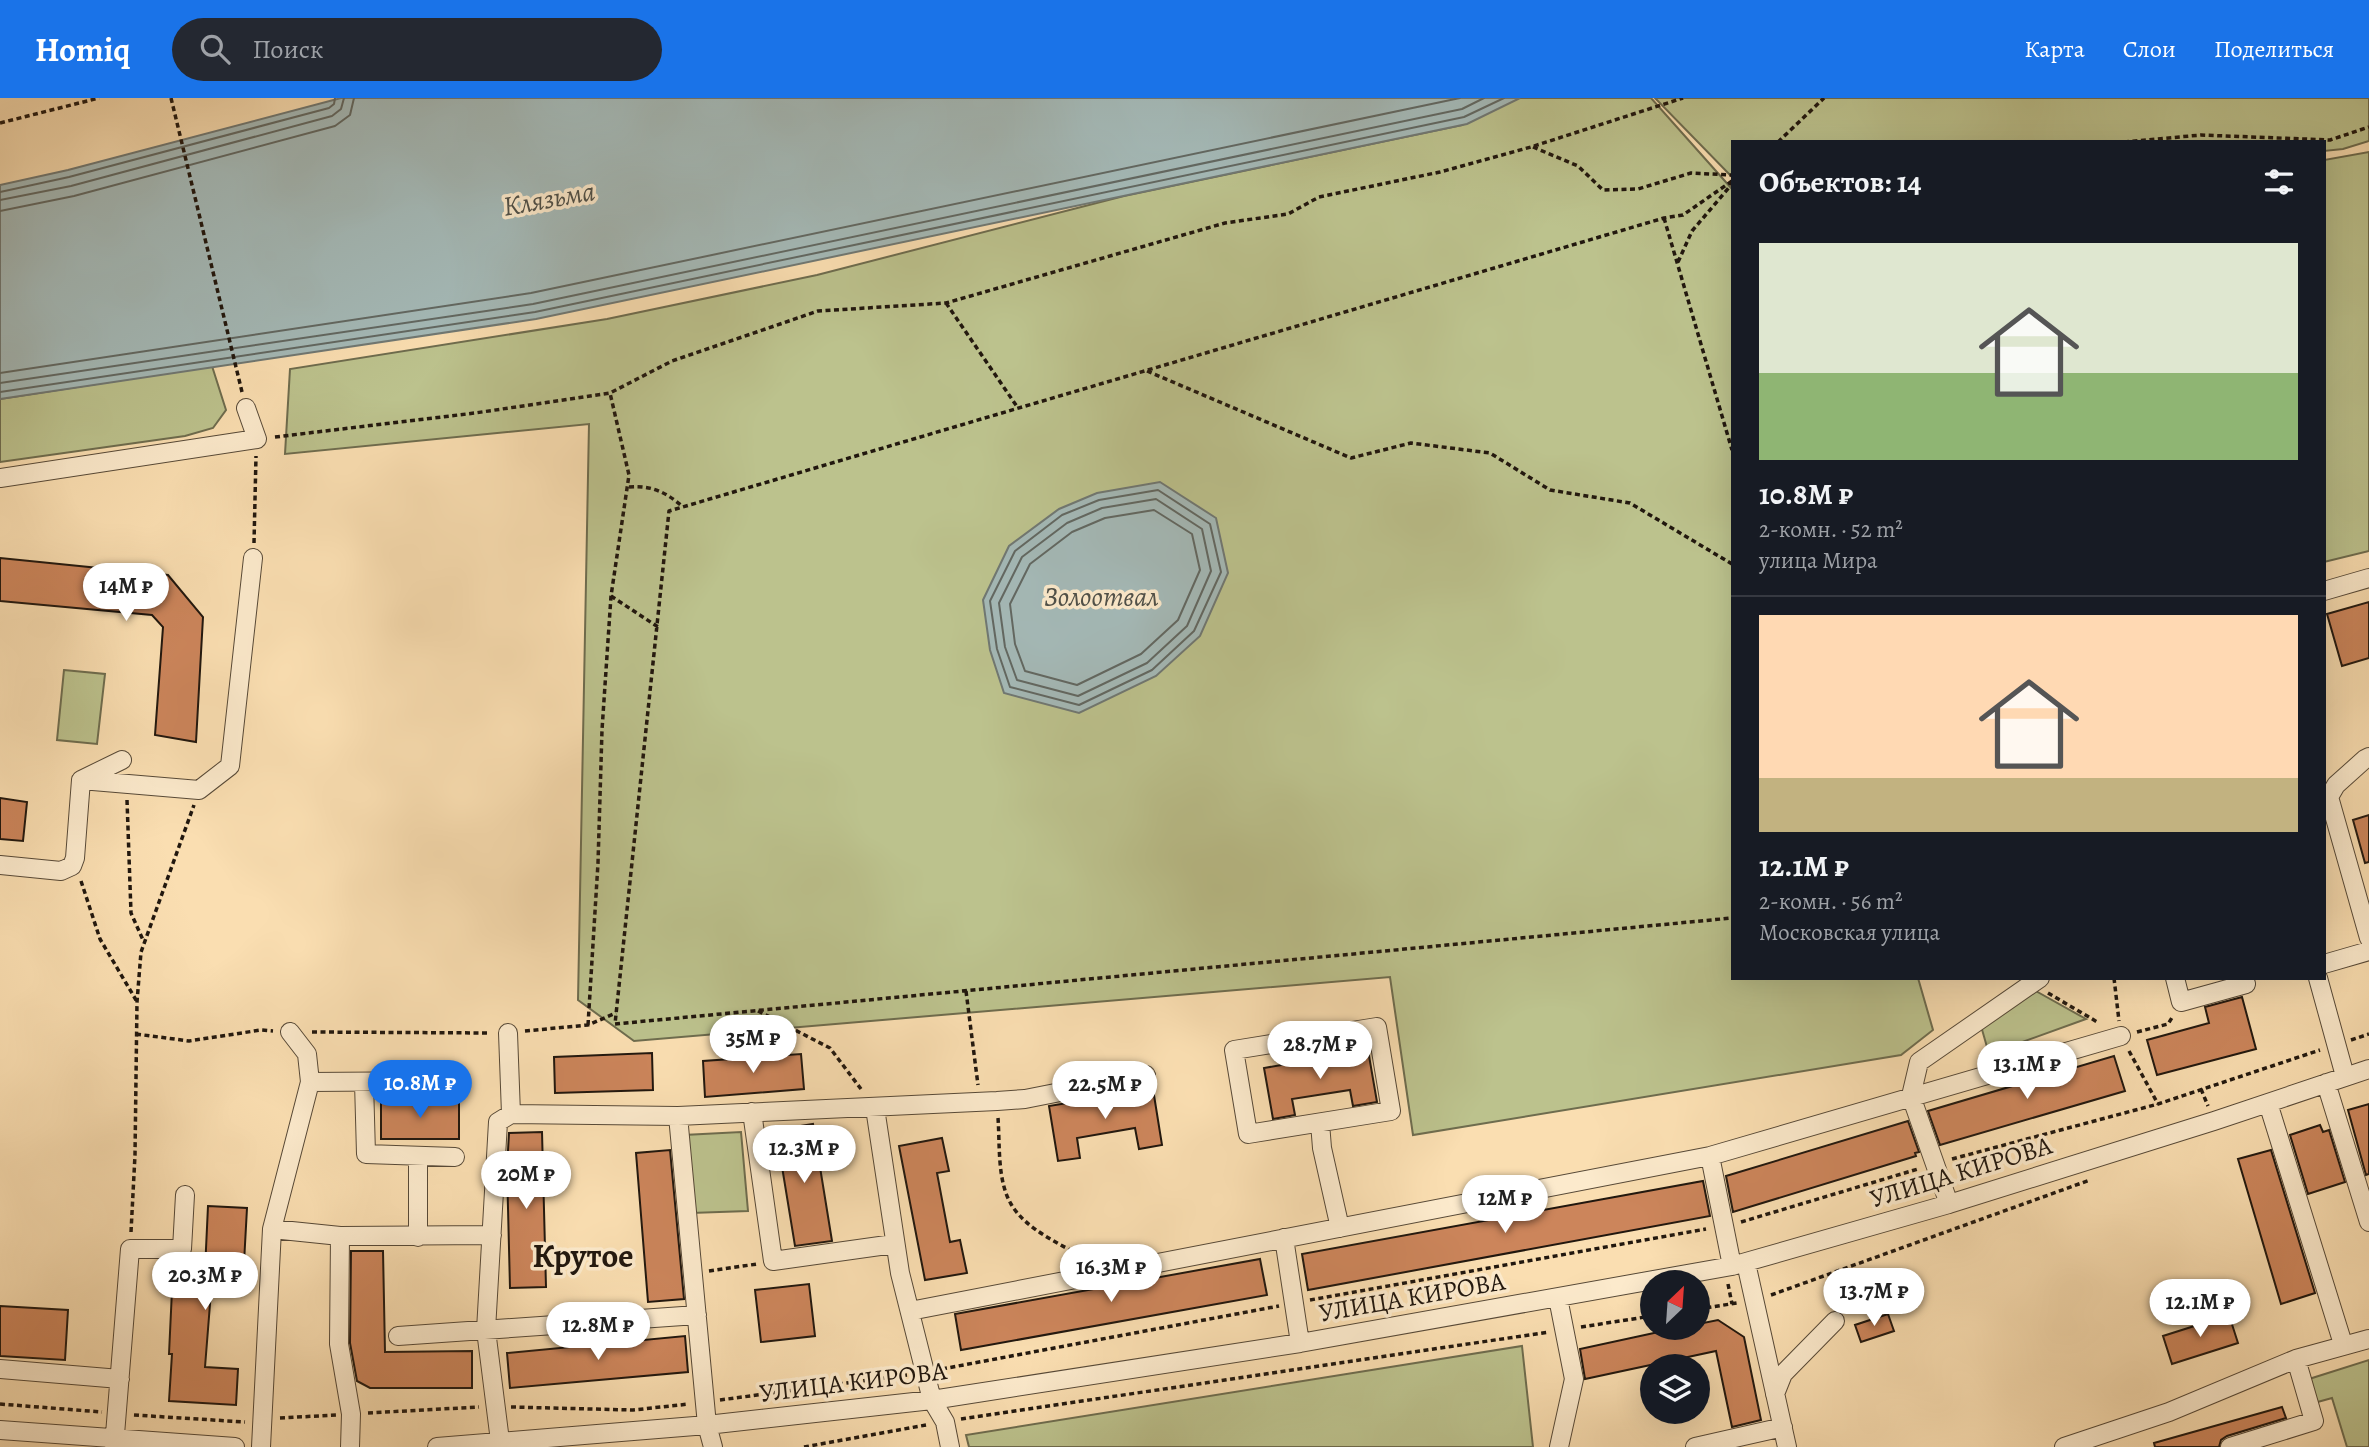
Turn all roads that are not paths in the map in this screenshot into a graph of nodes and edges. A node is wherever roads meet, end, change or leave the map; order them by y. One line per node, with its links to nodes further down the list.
1 (246, 408): 2 (street)
2 (0, 478)
3 (253, 558): 8 (street)
4 (2369, 578): 5 (street)
5 (2326, 590)
6 (2369, 757): 9 (street)
7 (122, 760): 8 (street)
8 (82, 780): 10 (street)
9 (2326, 797): 11 (street)
10 (0, 865)
11 (2369, 938)
12 (2369, 951): 13 (street)
13 (2326, 963)
14 (2038, 980): 28 (street)
15 (2176, 980): 16 (street)
16 (2245, 980)
17 (2319, 980): 23 (street)
18 (290, 1032): 25 (street)
19 (508, 1033): 32 (street)
20 (2121, 1036): 28 (street)
21 (2369, 1069): 23 (street, УЛИЦА КИРОВА)
22 (1146, 1075): 30 (street)
23 (2345, 1076): 27 (street, УЛИЦА КИРОВА)
24 (443, 1081): 26 (street)
25 (310, 1082): 26 (street); 42 (street)
26 (364, 1083): 36 (street)
27 (2326, 1083): 29 (street, УЛИЦА КИРОВА); 40 (street)
28 (1911, 1096): 35 (street); 39 (street)
29 (2269, 1103): 39 (street, УЛИЦА КИРОВА); 57 (street)
30 (875, 1108): 31 (street); 47 (street)
31 (752, 1112): 33 (street); 47 (street)
32 (511, 1114): 33 (street); 43 (street)
33 (677, 1116): 51 (street)
34 (1320, 1122): 34 (street); 41 (street)
35 (1710, 1156): 41 (street); 48 (street)
36 (418, 1157): 37 (street); 45 (street)
37 (455, 1157)
38 (185, 1195): 60 (street)
39 (1949, 1204): 48 (street, УЛИЦА КИРОВА)
40 (2369, 1222)
41 (1340, 1228): 46 (street)
42 (272, 1229): 44 (street); 70 (street)
43 (492, 1235): 45 (street); 53 (street)
44 (340, 1236): 45 (street); 71 (street)
45 (418, 1237)
46 (1283, 1238): 50 (street); 56 (street)
47 (894, 1244): 50 (street)
48 (1739, 1264): 49 (street, УЛИЦА КИРОВА); 61 (street)
49 (1558, 1298): 56 (street, УЛИЦА КИРОВА); 75 (street)
50 (910, 1311): 62 (street)
51 (697, 1315): 53 (street); 63 (street)
52 (1835, 1321): 61 (street)
53 (486, 1330): 54 (street); 66 (street)
54 (398, 1336)
55 (2369, 1339): 57 (street)
56 (1300, 1343): 62 (street, УЛИЦА КИРОВА)
57 (2343, 1345): 58 (street)
58 (2295, 1359): 78 (street); 79 (street)
59 (0, 1369): 60 (street)
60 (120, 1379): 68 (street)
61 (1775, 1394): 64 (street)
62 (932, 1400): 63 (street, УЛИЦА КИРОВА); 74 (street)
63 (707, 1425): 67 (street, УЛИЦА КИРОВА); 73 (street)
64 (1783, 1427): 76 (street); 77 (street)
65 (0, 1430): 68 (street)
66 (500, 1441): 67 (street, УЛИЦА КИРОВА); 72 (street, УЛИЦА КИРОВА)
67 (570, 1442)
68 (114, 1443): 69 (street)
69 (234, 1447)
70 (261, 1447)
71 (350, 1447)
72 (437, 1447)
73 (713, 1447)
74 (950, 1447)
75 (1559, 1447)
76 (1695, 1447)
77 (1787, 1447)
78 (2064, 1447)
79 (2230, 1447)

